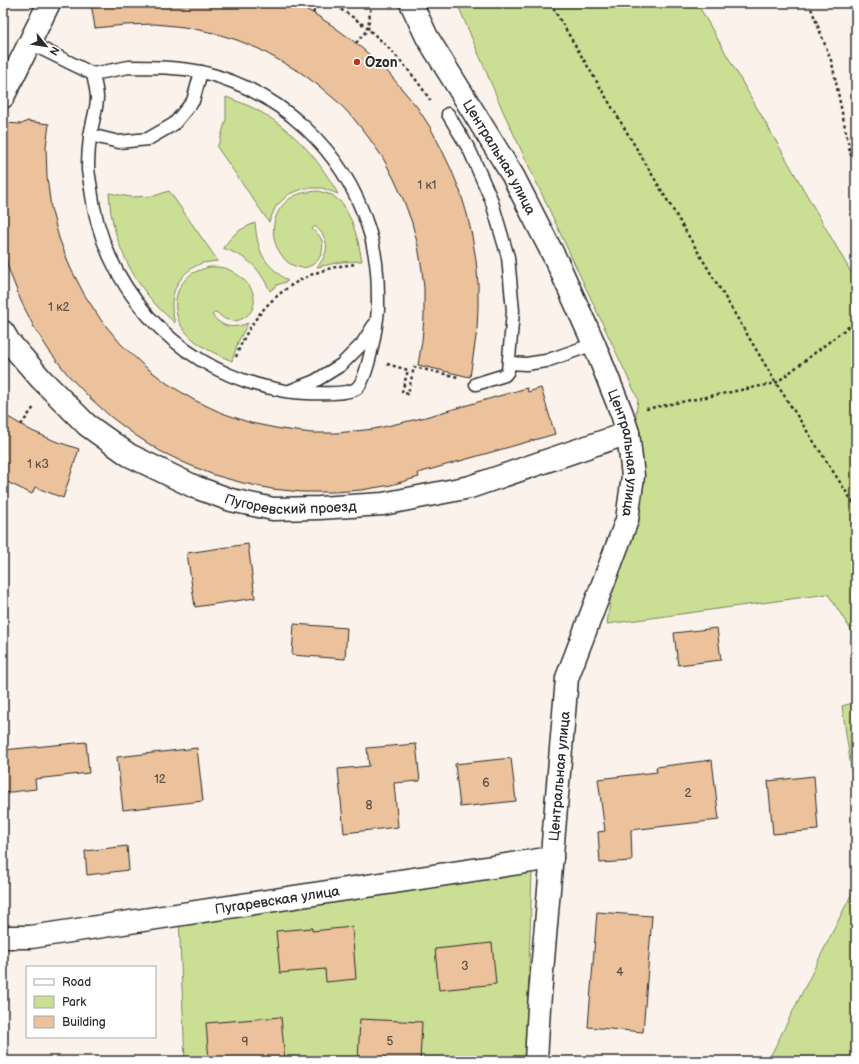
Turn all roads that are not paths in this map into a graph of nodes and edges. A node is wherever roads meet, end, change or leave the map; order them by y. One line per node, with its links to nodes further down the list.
1 (49, 3): 3 (street)
2 (411, 3): 11 (street, Центральная улица)
3 (30, 42): 5 (lane); 6 (street)
4 (201, 72): 5 (lane); 8 (lane); 9 (lane)
5 (93, 74): 8 (lane)
6 (3, 98)
7 (448, 114): 12 (lane)
8 (90, 134): 14 (lane)
9 (377, 318): 14 (lane); 14 (lane)
10 (3, 332): 15 (street, Пугоревский проезд)
11 (594, 344): 12 (lane); 15 (street, Центральная улица)
12 (509, 363): 13 (lane)
13 (476, 384)
14 (287, 391)
15 (625, 423): 16 (street, Центральная улица)
16 (552, 858): 17 (street, Пугаревская улица); 18 (street, Центральная улица)
17 (3, 937)
18 (536, 1061)

